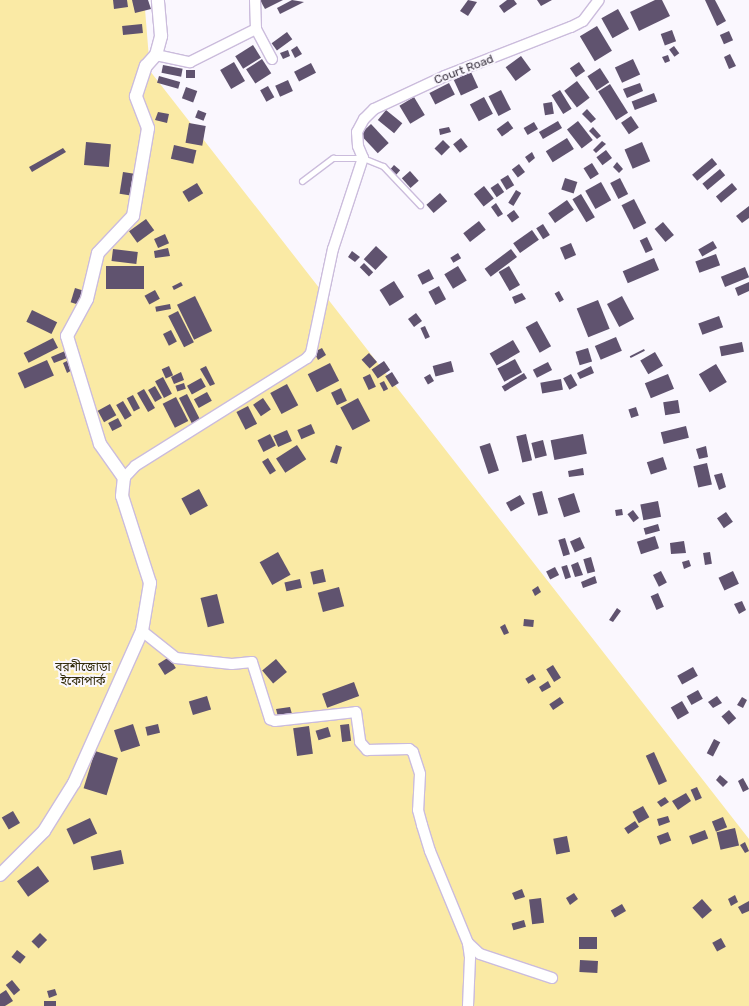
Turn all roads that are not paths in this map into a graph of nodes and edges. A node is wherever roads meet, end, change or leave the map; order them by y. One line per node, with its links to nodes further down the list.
1 (158, 0): 5 (street)
2 (255, 0): 4 (street)
3 (599, 0): 7 (street, Court Road)
4 (256, 29): 5 (street); 6 (street)
5 (156, 55): 10 (street)
6 (272, 59)
7 (364, 158): 8 (lane); 9 (lane); 10 (street)
8 (302, 182)
9 (420, 205)
10 (124, 478): 11 (street)
11 (142, 631): 12 (street); 13 (street)
12 (0, 875)
13 (468, 943): 14 (street); 15 (street)
14 (552, 978)
15 (468, 1006)

